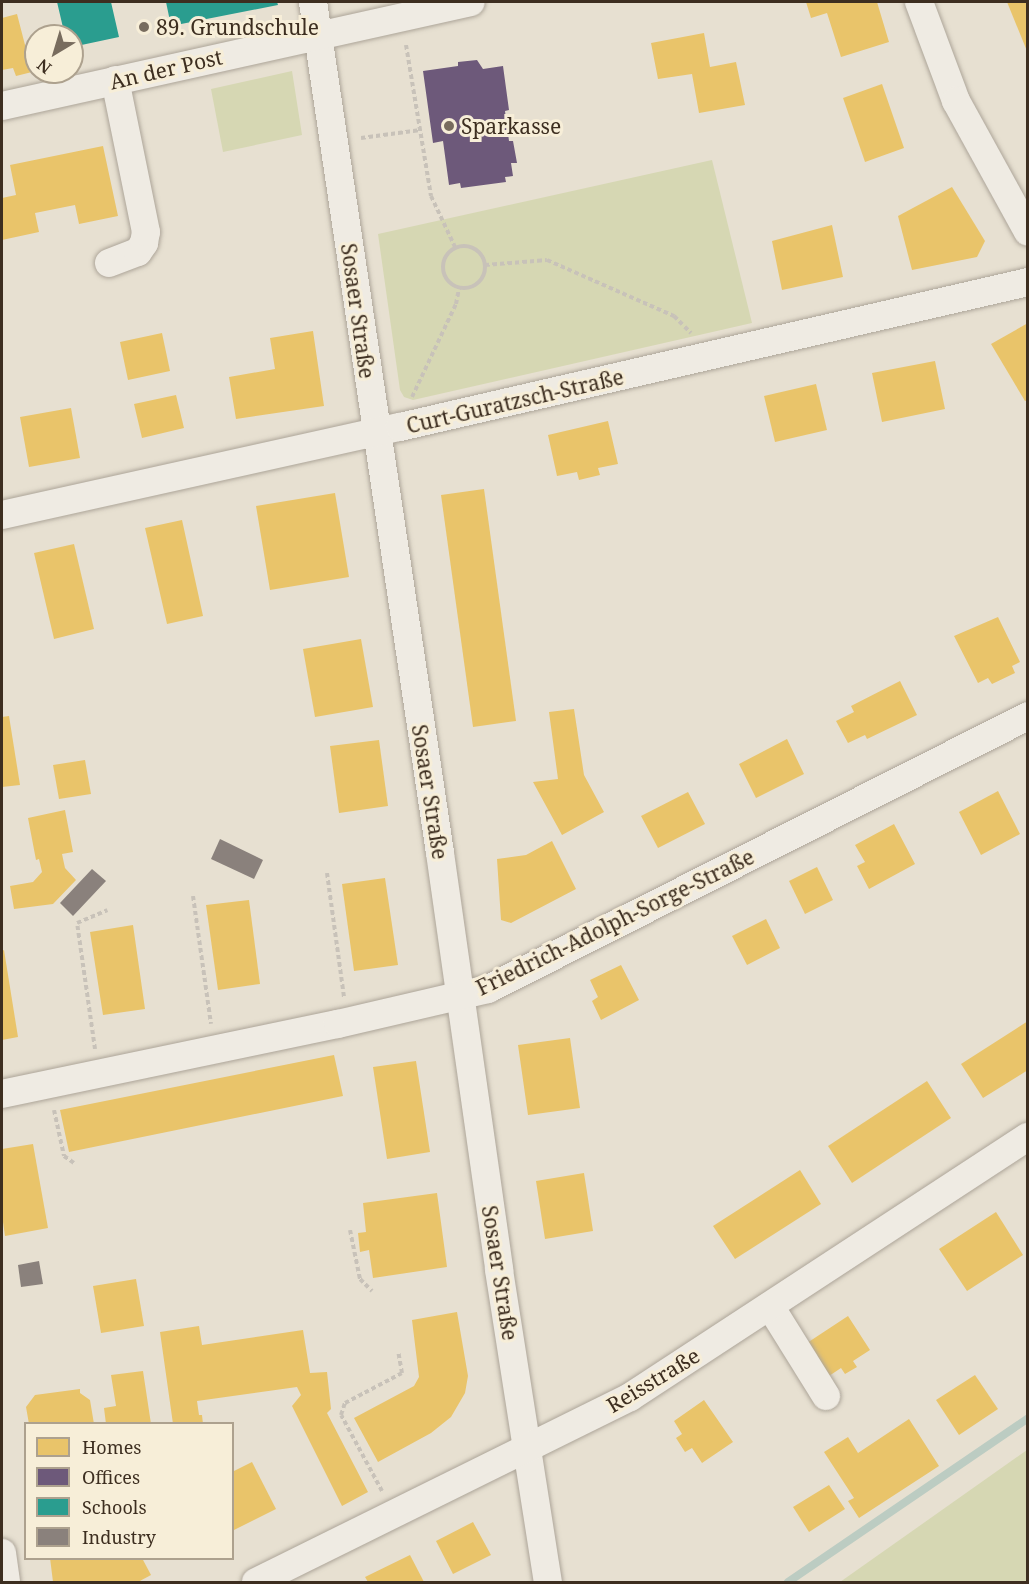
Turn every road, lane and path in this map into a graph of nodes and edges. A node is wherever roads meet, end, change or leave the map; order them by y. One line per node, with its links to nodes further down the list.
1 (313, 2): 5 (street, Sosaer Straße)
2 (471, 2): 4 (street, An der Post)
3 (919, 2): 10 (street)
4 (401, 18): 5 (street, An der Post); 8 (path)
5 (317, 35): 6 (street, An der Post); 9 (street, Sosaer Straße)
6 (115, 80): 7 (street, An der Post); 12 (street)
7 (2, 106)
8 (420, 130): 9 (path); 11 (path)
9 (334, 142): 17 (street, Sosaer Straße)
10 (1028, 232)
11 (455, 247): 13 (path); 15 (path)
12 (109, 263)
13 (485, 264): 15 (path); 16 (path)
14 (1028, 282): 16 (street, Curt-Guratzsch-Straße)
15 (459, 288): 17 (path)
16 (712, 355): 17 (street, Curt-Guratzsch-Straße)
17 (388, 430): 18 (street, Curt-Guratzsch-Straße); 23 (street, Sosaer Straße)
18 (2, 515)
19 (1028, 716): 23 (street, Friedrich-Adolph-Sorge-Straße)
20 (327, 873): 24 (path)
21 (193, 896): 25 (path)
22 (107, 910): 26 (path)
23 (459, 997): 24 (street, Friedrich-Adolph-Sorge-Straße); 36 (street, Sosaer Straße)
24 (347, 1021): 25 (street, Friedrich-Adolph-Sorge-Straße)
25 (214, 1048): 26 (street, Friedrich-Adolph-Sorge-Straße)
26 (98, 1073): 27 (street, Friedrich-Adolph-Sorge-Straße)
27 (49, 1084): 28 (street, Friedrich-Adolph-Sorge-Straße); 30 (path)
28 (2, 1094)
29 (1028, 1137): 33 (street, Reisstraße)
30 (74, 1163)
31 (350, 1230): 32 (path)
32 (372, 1291)
33 (770, 1306): 35 (street); 36 (street, Reisstraße)
34 (398, 1351): 37 (path)
35 (826, 1395)
36 (528, 1449): 37 (street, Reisstraße); 41 (street, Sosaer Straße)
37 (393, 1513): 40 (street, Reisstraße)
38 (2, 1553): 39 (street)
39 (6, 1582)
40 (256, 1582)
41 (548, 1582)

